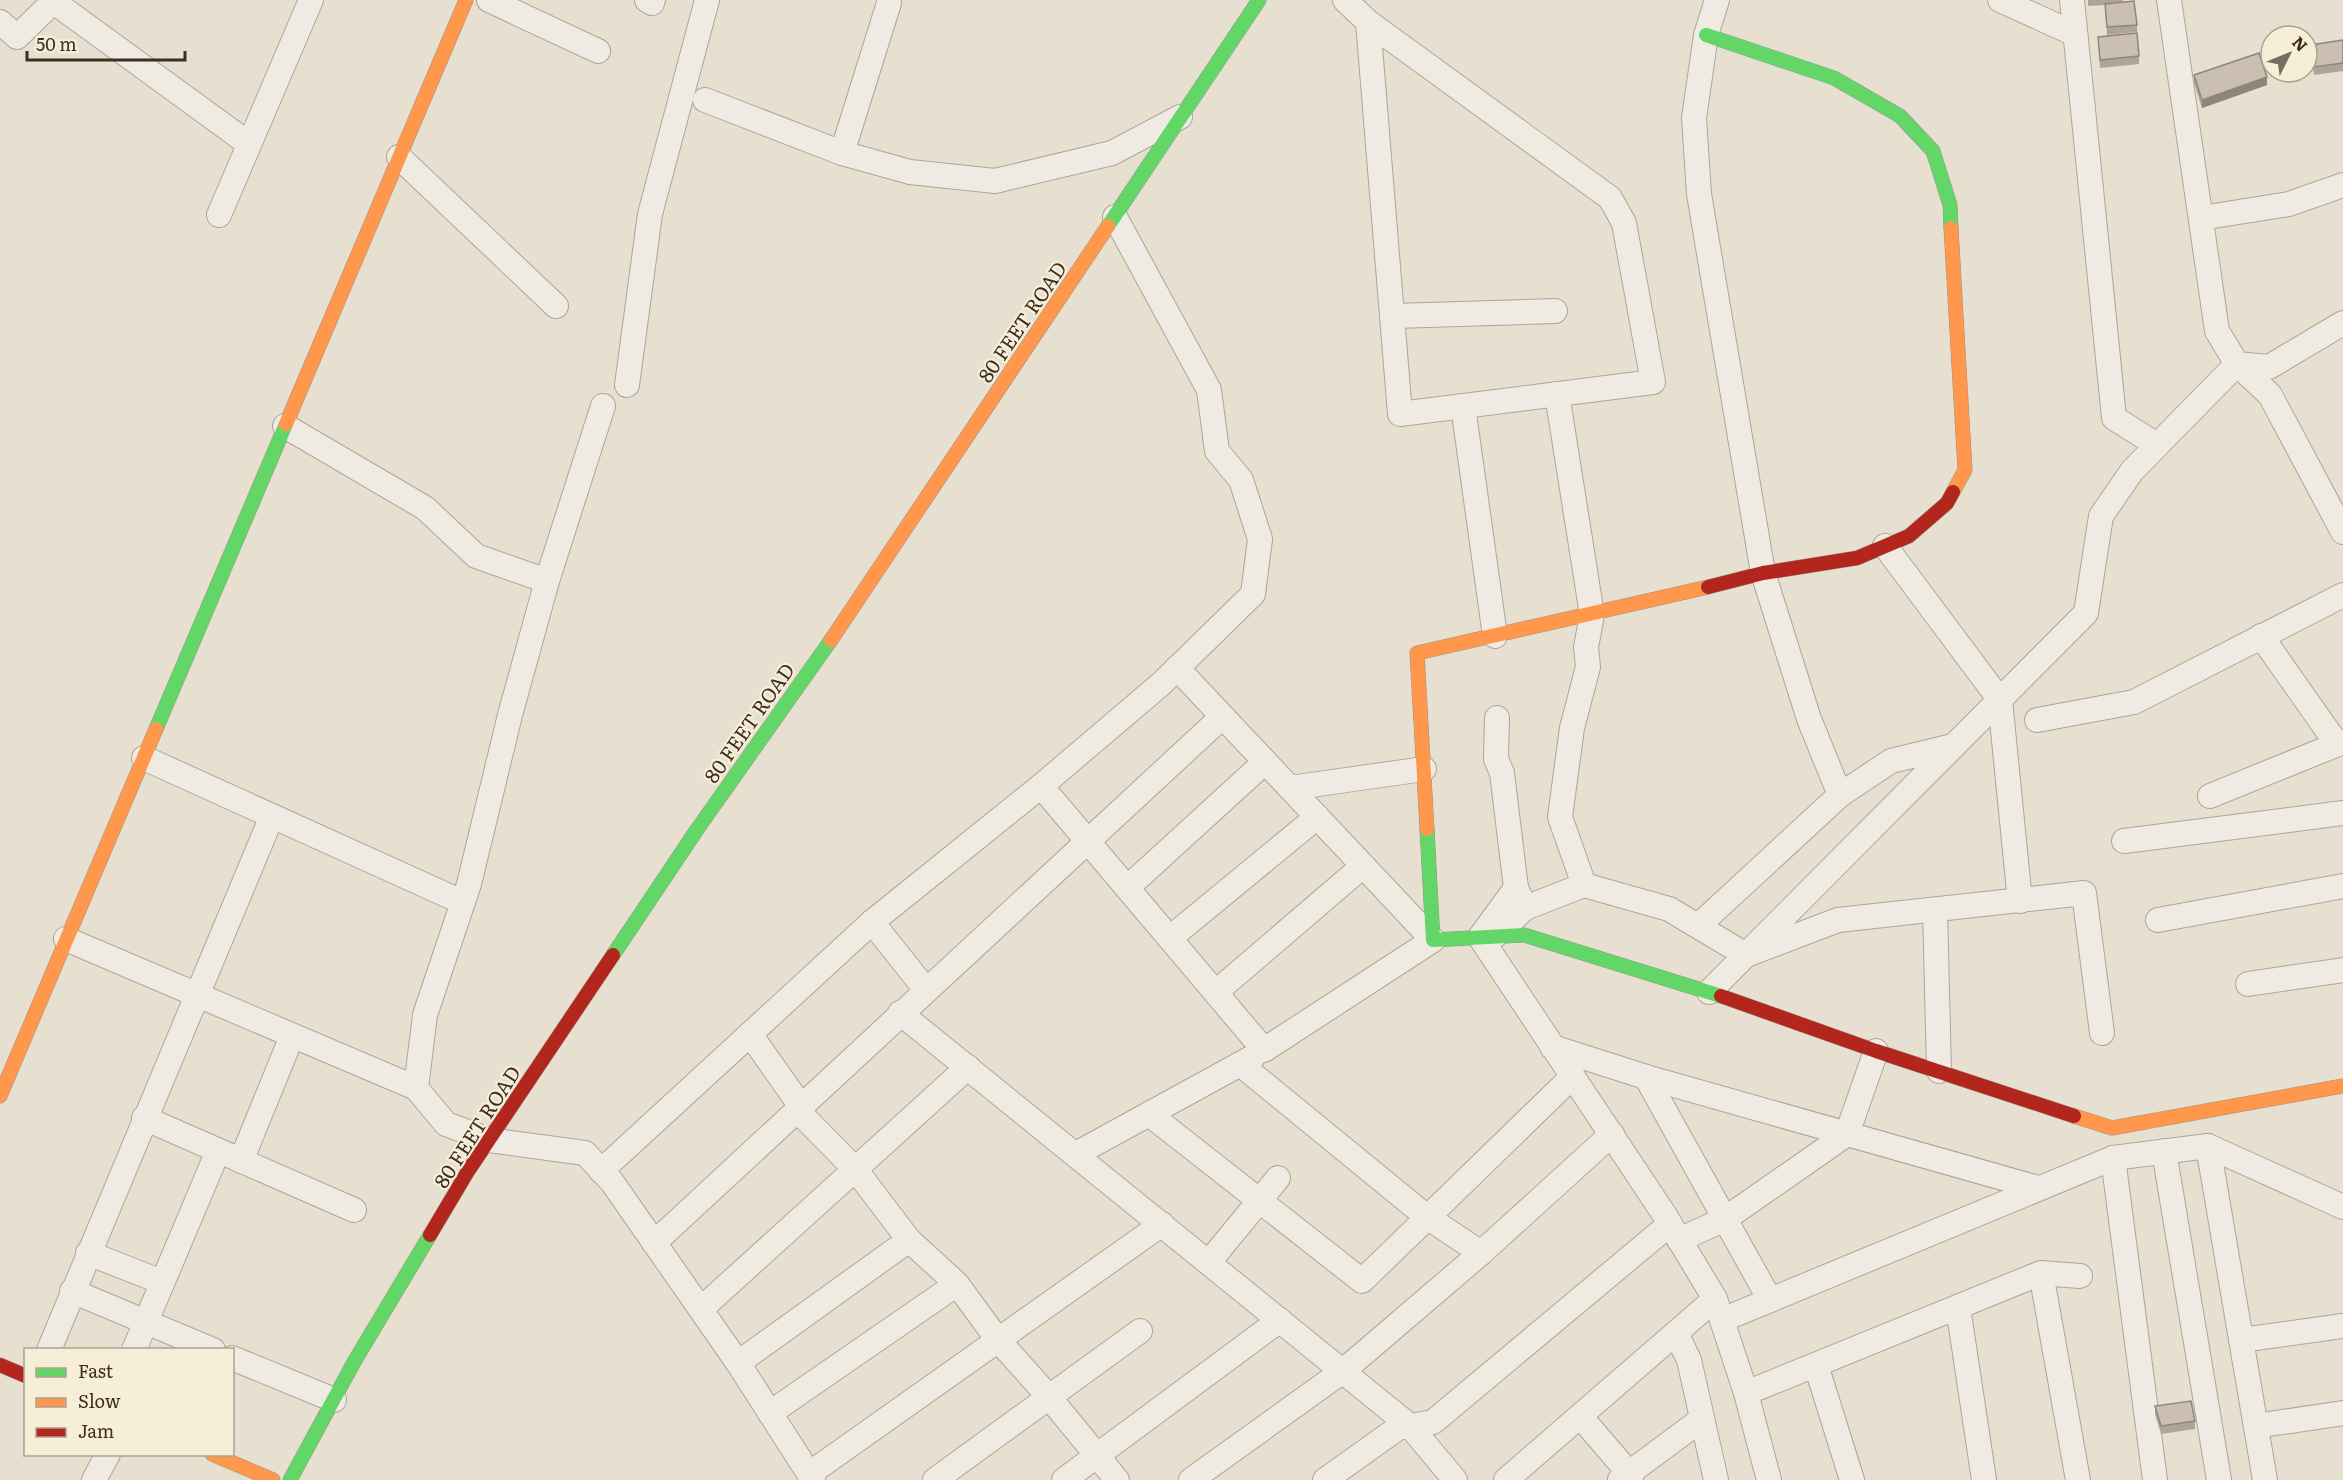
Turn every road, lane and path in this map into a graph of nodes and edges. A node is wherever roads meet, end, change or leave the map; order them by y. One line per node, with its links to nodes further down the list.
1 (311, 0): 22 (street)
2 (466, 0): 24 (street)
3 (489, 0): 19 (street)
4 (647, 0): 5 (street)
5 (653, 0)
6 (707, 0): 34 (street)
7 (1259, 0): 21 (street, 80 FEET ROAD)
8 (1345, 0): 16 (street)
9 (1717, 0): 18 (street)
10 (2000, 0): 17 (street)
11 (2072, 0): 17 (street)
12 (2169, 0): 28 (street)
13 (54, 1): 15 (street); 22 (street)
14 (889, 3): 23 (street)
15 (0, 22)
16 (1368, 22): 31 (street); 35 (street)
17 (2075, 34): 39 (street)
18 (1706, 35): 41 (street); 42 (street)
19 (598, 51)
20 (705, 100): 23 (street)
21 (1184, 115): 23 (street); 27 (street, 80 FEET ROAD)
22 (249, 144): 26 (street)
23 (842, 153)
24 (399, 157): 29 (street); 38 (street)
25 (2343, 185): 28 (street)
26 (219, 215)
27 (1115, 217): 48 (street); 110 (street, 80 FEET ROAD)
28 (2201, 218): 33 (street)
29 (556, 306)
30 (1555, 311): 31 (street)
31 (1394, 316): 37 (street)
32 (2343, 322): 33 (street)
33 (2237, 364): 39 (street); 40 (street)
34 (627, 384)
35 (1557, 394): 37 (street); 45 (street)
36 (603, 406): 43 (street)
37 (1463, 406): 46 (street)
38 (285, 426): 43 (street); 55 (street)
39 (2157, 445): 49 (street)
40 (2343, 532)
41 (1885, 546): 42 (street); 49 (street)
42 (1763, 573): 45 (street); 60 (street)
43 (547, 581): 73 (street)
44 (2343, 595): 47 (street)
45 (1592, 615): 46 (street); 68 (street)
46 (1495, 636): 57 (street)
47 (2261, 636): 52 (street); 53 (street)
48 (1178, 668): 50 (street); 58 (street)
49 (2000, 700): 54 (street); 72 (street)
50 (1222, 717): 56 (street); 65 (street)
51 (1497, 718): 71 (street)
52 (2037, 720)
53 (2340, 743): 61 (street)
54 (1953, 746): 60 (street); 82 (street)
55 (144, 758): 63 (street); 80 (street)
56 (1264, 762): 59 (street); 70 (street)
57 (1424, 768): 59 (street); 81 (street)
58 (1041, 786): 65 (street); 76 (street)
59 (1290, 788): 64 (street)
60 (1840, 795): 77 (street)
61 (2210, 796)
62 (2343, 813): 66 (street)
63 (272, 816): 73 (street); 88 (street)
64 (1317, 817): 67 (street); 79 (street)
65 (1088, 841): 70 (street); 85 (street)
66 (2124, 841)
67 (1363, 866): 81 (street); 86 (street)
68 (1584, 885): 71 (street); 77 (street)
69 (2343, 886): 75 (street)
70 (1127, 888): 79 (street)
71 (1521, 898): 78 (street)
72 (2020, 901): 74 (street); 90 (street)
73 (462, 902): 103 (street)
74 (1935, 910): 82 (street); 99 (street)
75 (2158, 920)
76 (872, 922): 85 (street); 91 (street)
77 (1698, 926): 82 (street)
78 (1488, 936): 81 (street); 87 (street); 93 (street)
79 (1170, 938): 86 (street)
80 (66, 939): 88 (street); 94 (street)
81 (1433, 940): 95 (street)
82 (1746, 955): 87 (street)
83 (2343, 970): 84 (street)
84 (2248, 984)
85 (926, 990): 89 (street)
86 (1216, 992): 95 (street)
87 (1709, 992): 96 (street)
88 (197, 995): 92 (street); 107 (street)
89 (900, 1013): 98 (street); 105 (street)
90 (2102, 1033)
91 (750, 1034): 105 (street); 118 (street)
92 (292, 1036): 103 (street); 116 (street)
93 (1552, 1047): 100 (street); 101 (street)
94 (9, 1049): 104 (street)
95 (1264, 1050): 97 (street)
96 (1876, 1051): 99 (street); 109 (street)
97 (1240, 1064): 106 (street); 126 (street)
98 (968, 1067): 114 (street); 117 (street)
99 (1939, 1071): 102 (street)
100 (1573, 1076): 108 (street); 126 (street)
101 (1646, 1077): 109 (street); 127 (street)
102 (2343, 1086)
103 (416, 1089): 110 (street)
104 (0, 1096)
105 (796, 1110): 117 (street); 131 (street)
106 (1149, 1114): 114 (street); 123 (street)
107 (144, 1118): 112 (street); 132 (street)
108 (1612, 1134): 129 (street); 133 (street)
109 (1847, 1134): 120 (street); 127 (street)
110 (489, 1140): 118 (street); 162 (street, 80 FEET ROAD)
111 (2208, 1146): 113 (street); 122 (street); 150 (street)
112 (218, 1151): 116 (street); 137 (street)
113 (2164, 1152): 115 (street); 190 (street)
114 (1076, 1154): 128 (street)
115 (2113, 1158): 120 (street); 189 (street)
116 (241, 1161): 125 (street)
117 (855, 1169): 130 (street); 142 (street)
118 (601, 1171): 131 (street)
119 (1278, 1178): 123 (street)
120 (2038, 1188): 140 (street)
121 (2343, 1192): 122 (street)
122 (2318, 1197): 124 (street)
123 (1260, 1200): 126 (street); 134 (street)
124 (2343, 1208)
125 (354, 1210)
126 (1427, 1217): 133 (street)
127 (1725, 1219): 129 (street); 140 (street)
128 (1162, 1224): 134 (street); 149 (street)
129 (1674, 1232): 143 (street); 167 (street)
130 (909, 1240): 138 (street); 155 (street)
131 (654, 1242): 142 (street)
132 (88, 1253): 137 (street); 139 (street)
133 (1481, 1253): 158 (street)
134 (1209, 1262): 144 (street)
135 (2041, 1273): 136 (street); 141 (street); 188 (street)
136 (2080, 1276)
137 (162, 1282): 145 (street)
138 (957, 1284): 149 (street); 163 (street)
139 (72, 1291): 145 (street); 151 (street)
140 (1770, 1300): 143 (street)
141 (1958, 1307): 157 (street); 187 (street)
142 (700, 1309): 155 (street)
143 (1719, 1310): 148 (street); 160 (street)
144 (1280, 1320): 158 (street); 169 (street)
145 (146, 1322): 152 (street); 153 (street)
146 (2343, 1326): 150 (street)
147 (1140, 1331): 161 (street)
148 (1676, 1333): 165 (street); 166 (street)
149 (998, 1340): 161 (street); 172 (street)
150 (2241, 1340): 168 (street)
151 (50, 1348)
152 (135, 1348)
153 (208, 1348)
154 (234, 1359): 162 (street)
155 (738, 1363): 163 (street)
156 (0, 1365): 159 (street)
157 (1816, 1365): 160 (street); 186 (street)
158 (1342, 1371): 167 (street); 180 (street)
159 (24, 1375)
160 (1746, 1393): 185 (street)
161 (1049, 1397): 169 (street); 177 (street)
162 (333, 1400): 176 (street, 80 FEET ROAD)
163 (770, 1413): 172 (street)
164 (2343, 1413): 168 (street)
165 (1580, 1416): 173 (street); 183 (street)
166 (1702, 1419): 173 (street); 184 (street)
167 (1410, 1426): 181 (street); 182 (street)
168 (2256, 1426): 191 (street)
169 (1097, 1455): 178 (street); 179 (street)
170 (107, 1456): 174 (street)
171 (214, 1456): 175 (street)
172 (811, 1477)
173 (1626, 1477)
174 (94, 1480)
175 (273, 1480)
176 (290, 1480)
177 (935, 1480)
178 (1064, 1480)
179 (1117, 1480)
180 (1191, 1480)
181 (1325, 1480)
182 (1455, 1480)
183 (1506, 1480)
184 (1716, 1480)
185 (1769, 1480)
186 (1852, 1480)
187 (1984, 1480)
188 (2078, 1480)
189 (2154, 1480)
190 (2219, 1480)
191 (2265, 1480)

